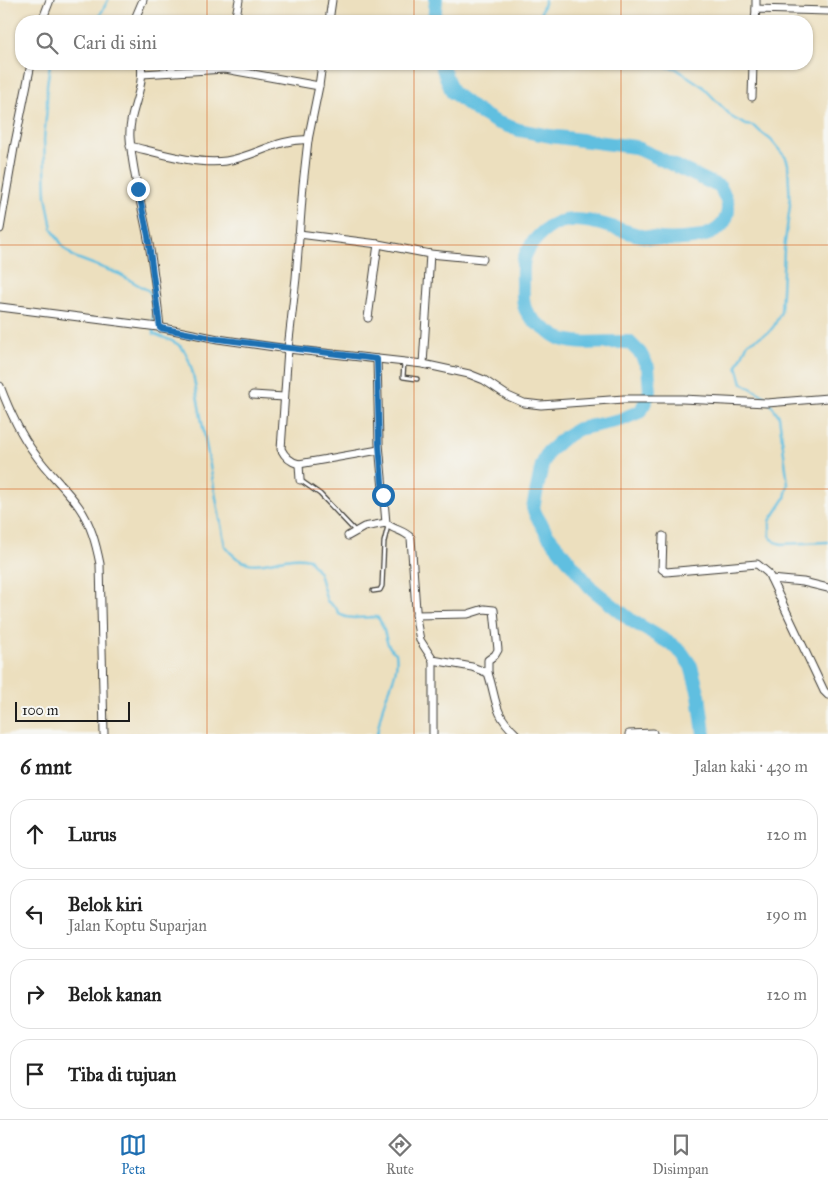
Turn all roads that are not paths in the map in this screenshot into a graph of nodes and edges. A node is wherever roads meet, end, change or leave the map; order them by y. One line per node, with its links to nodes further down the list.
1 (50, 0): 8 (street)
2 (143, 0): 9 (street)
3 (239, 0): 10 (street)
4 (332, 0): 11 (street)
5 (756, 0): 6 (street)
6 (756, 9): 7 (street); 12 (street)
7 (828, 11)
8 (44, 15)
9 (137, 15)
10 (236, 15)
11 (330, 15)
12 (756, 15)
13 (30, 70): 24 (street)
14 (142, 70): 19 (street)
15 (162, 70): 19 (street)
16 (244, 70): 20 (street)
17 (321, 70): 20 (street)
18 (752, 70): 21 (street)
19 (142, 74): 23 (street)
20 (318, 86): 22 (street)
21 (752, 98)
22 (308, 140): 23 (street); 25 (street)
23 (130, 146): 31 (street)
24 (0, 228)
25 (299, 234): 26 (street); 32 (street)
26 (378, 244): 27 (street); 30 (street)
27 (430, 254): 28 (street); 35 (street)
28 (483, 259)
29 (0, 307): 31 (street)
30 (368, 318)
31 (159, 327): 32 (street)
32 (288, 349): 33 (street); 39 (street)
33 (377, 359): 34 (street); 41 (street)
34 (404, 363): 35 (street); 36 (lane)
35 (423, 364): 40 (street)
36 (417, 379)
37 (0, 386): 56 (street)
38 (253, 395): 39 (street)
39 (284, 397): 42 (street)
40 (828, 398)
41 (380, 450): 42 (street); 44 (street)
42 (299, 464): 43 (street)
43 (300, 480): 45 (lane)
44 (387, 524): 45 (street); 50 (lane); 51 (street)
45 (355, 532): 46 (street)
46 (348, 536)
47 (662, 536): 48 (street)
48 (771, 579): 49 (street); 54 (street)
49 (828, 588)
50 (373, 591)
51 (416, 615): 52 (street); 53 (street)
52 (433, 660): 53 (street); 57 (street)
53 (488, 672): 58 (street)
54 (828, 695)
55 (653, 733): 59 (street)
56 (104, 734)
57 (433, 734)
58 (516, 734)
59 (629, 734)

